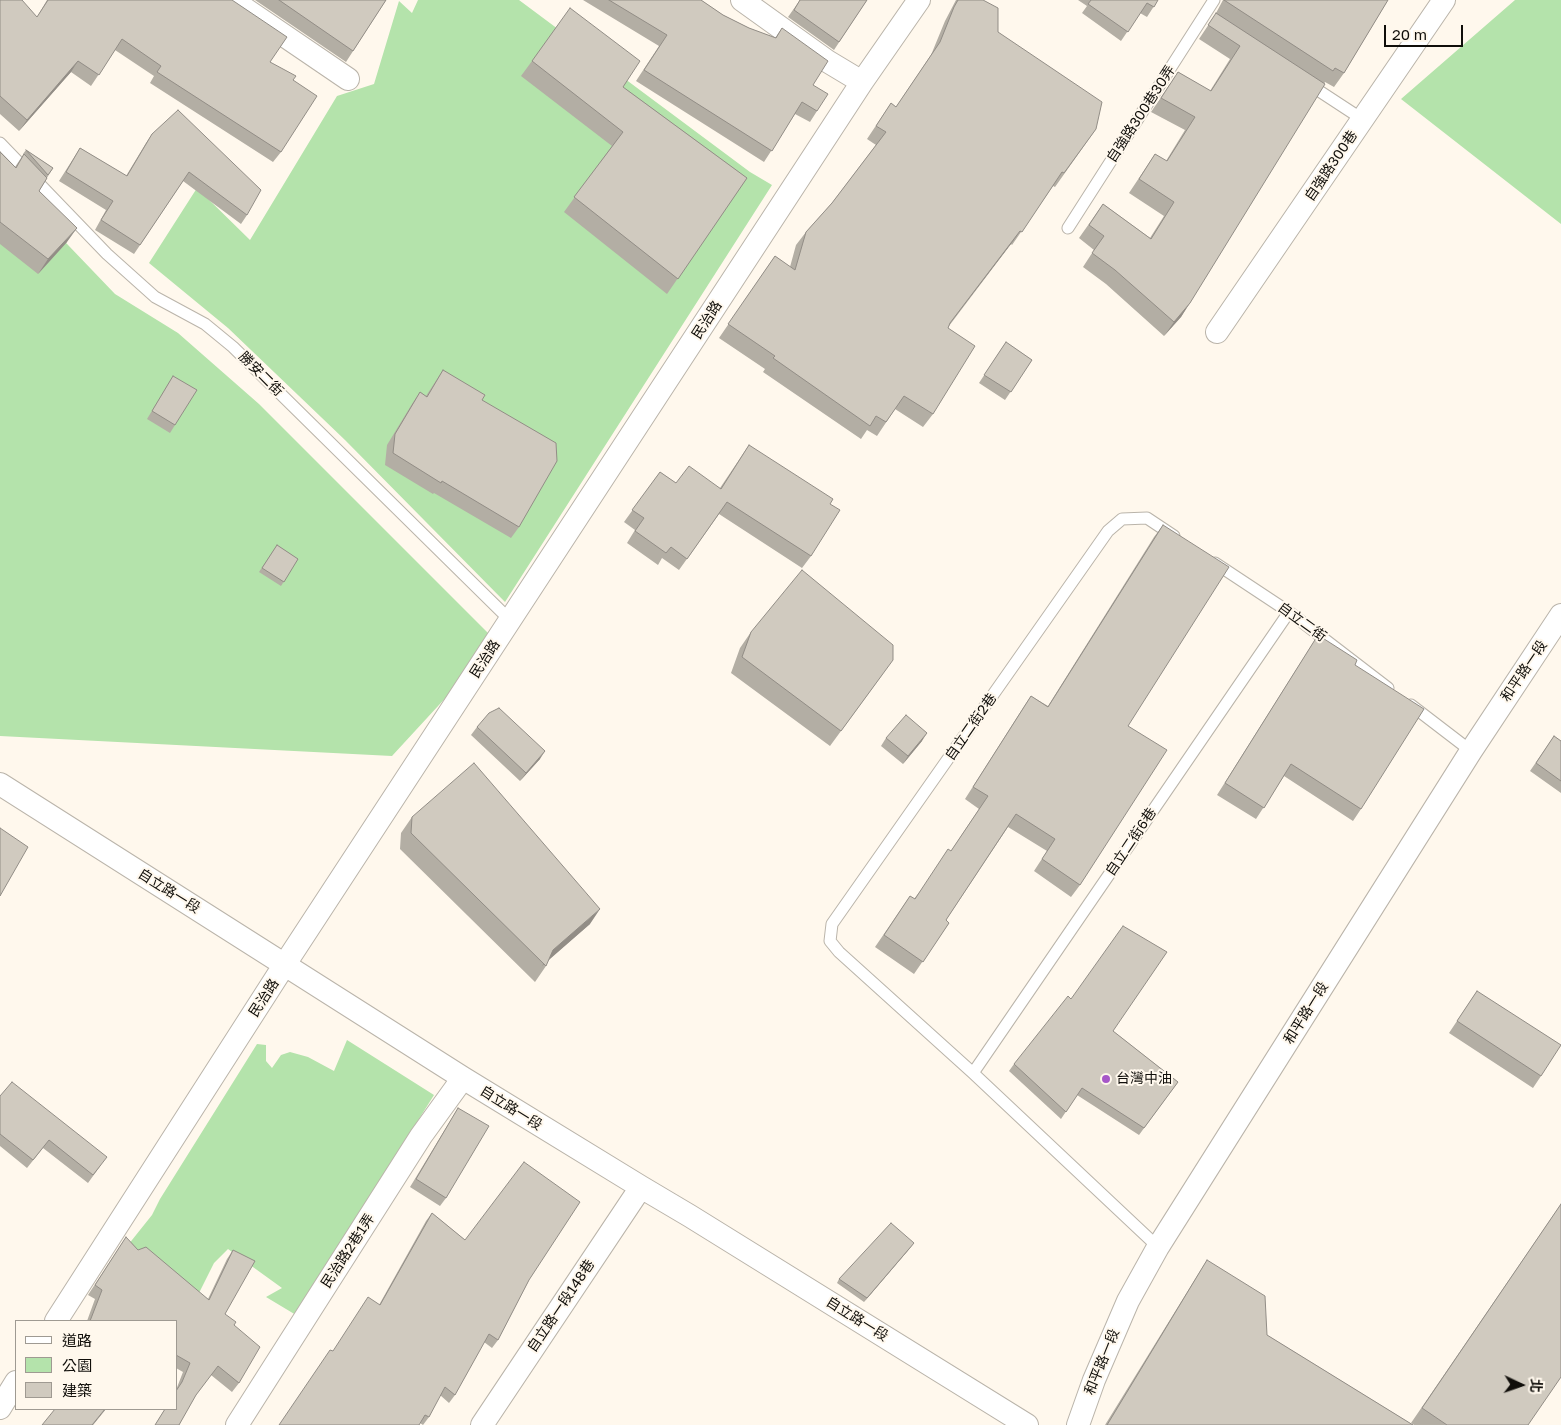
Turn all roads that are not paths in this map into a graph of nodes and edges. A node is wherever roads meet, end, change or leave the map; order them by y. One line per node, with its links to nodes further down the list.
1 (232, 0): 7 (street)
2 (742, 0): 8 (street)
3 (919, 0): 8 (street, 民治路)
4 (1214, 0): 11 (lane, 自強路300巷30弄)
5 (1444, 0): 9 (street, 自強路300巷)
6 (1300, 78): 9 (lane)
7 (348, 79)
8 (862, 82): 17 (street, 民治路)
9 (1362, 119): 12 (street, 自強路300巷)
10 (0, 143): 17 (lane, 勝安二街)
11 (1068, 228)
12 (1217, 332)
13 (1186, 544): 21 (lane, 自立二街2巷)
14 (1202, 554): 15 (lane, 自立二街)
15 (1289, 612): 18 (lane, 自立二街); 21 (lane, 自立二街6巷)
16 (1561, 615): 18 (street, 和平路一段)
17 (511, 621): 20 (street, 民治路)
18 (1471, 751): 24 (street, 和平路一段)
19 (0, 784): 20 (street, 自立路一段)
20 (285, 964): 22 (street, 自立路一段); 25 (street, 民治路)
21 (973, 1073): 24 (lane)
22 (463, 1078): 23 (street, 自立路一段); 28 (street, 民治路2巷1弄)
23 (641, 1188): 29 (street, 自立路一段148巷); 30 (street, 自立路一段)
24 (1158, 1247): 31 (street, 和平路一段)
25 (57, 1320)
26 (15, 1384): 27 (street)
27 (0, 1408)
28 (237, 1425)
29 (482, 1425)
30 (1027, 1425)
31 (1078, 1425)

